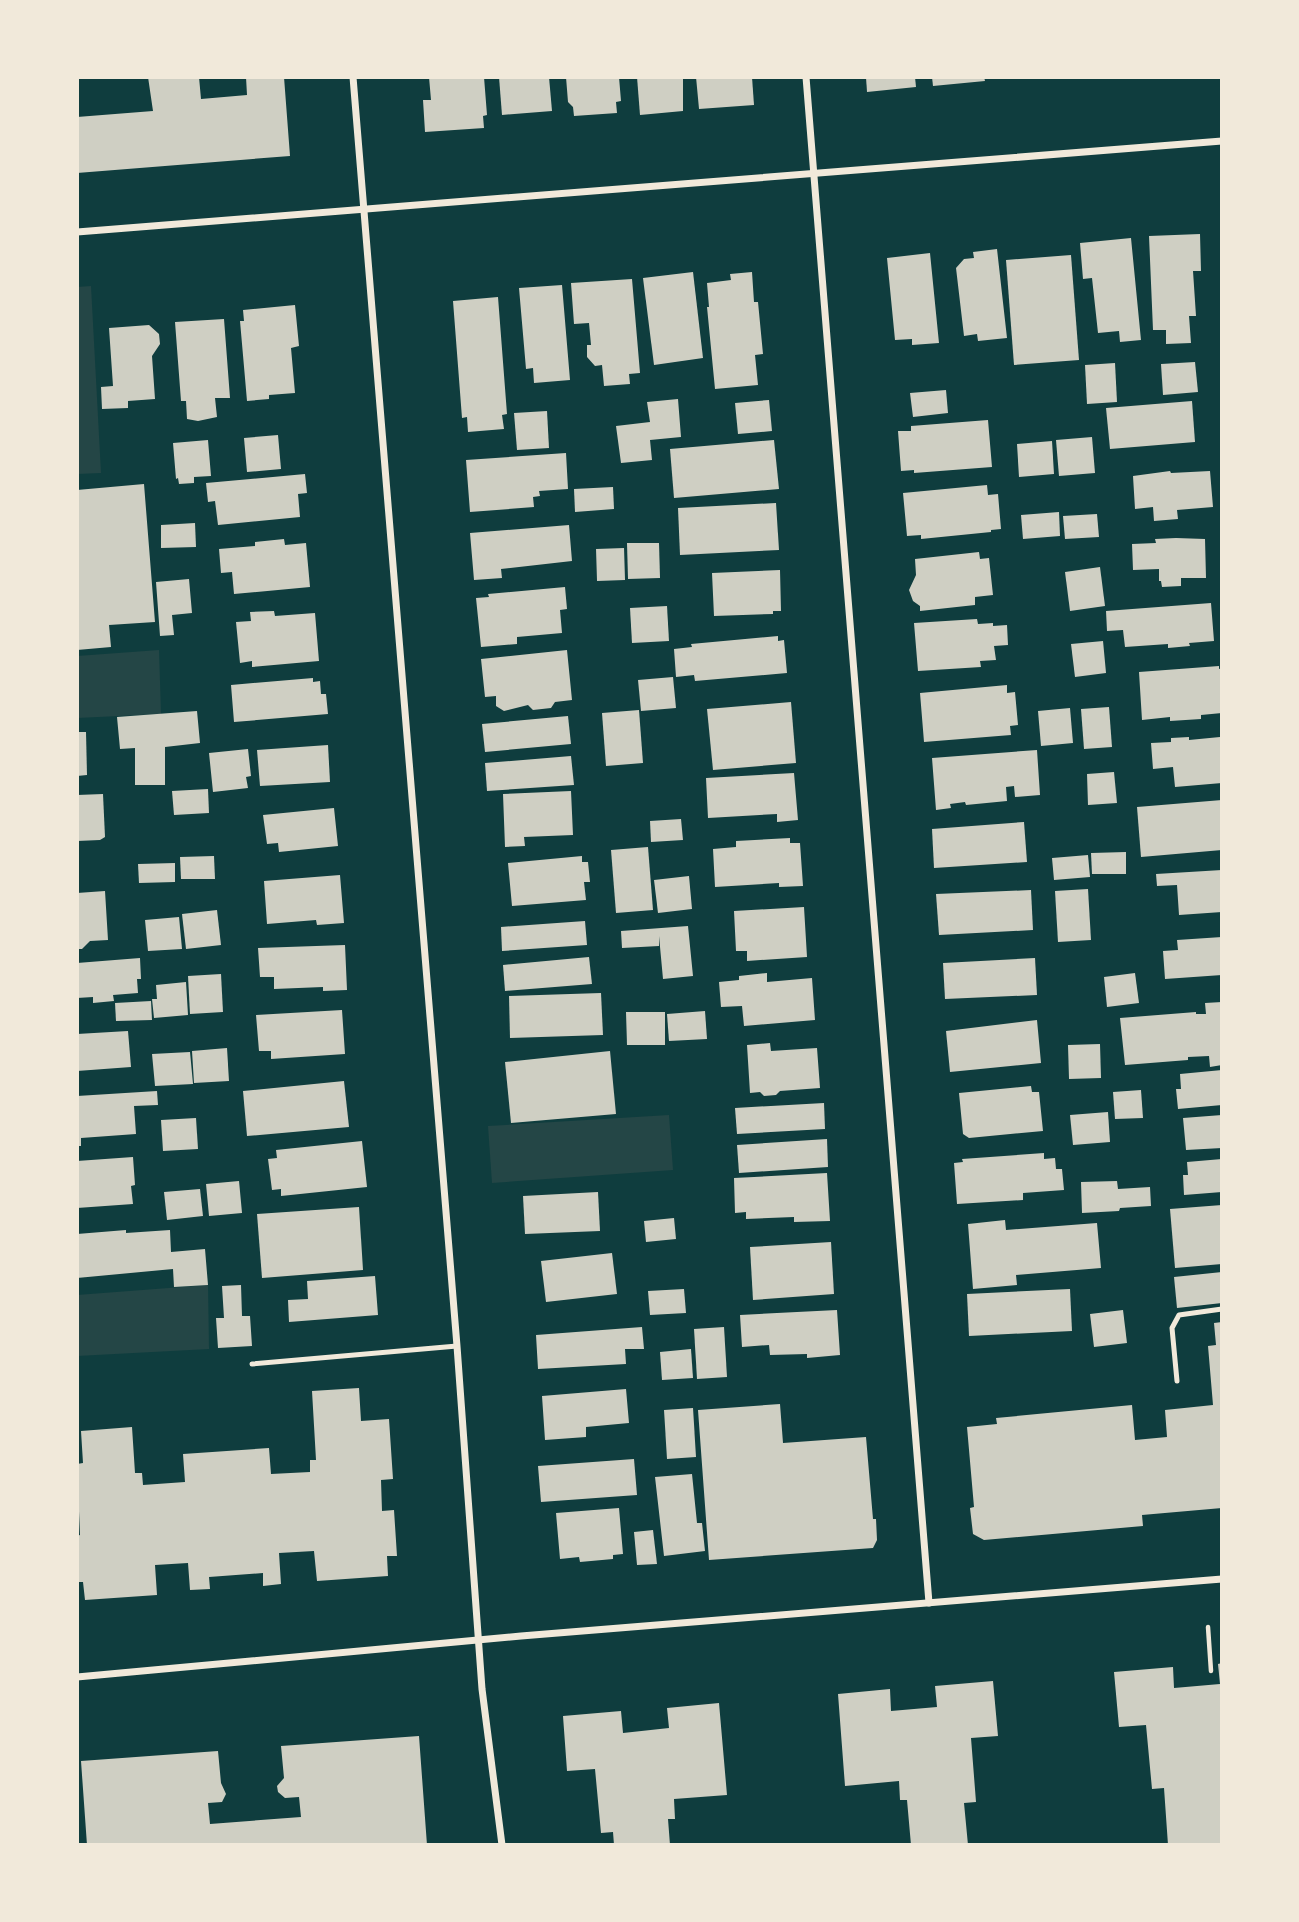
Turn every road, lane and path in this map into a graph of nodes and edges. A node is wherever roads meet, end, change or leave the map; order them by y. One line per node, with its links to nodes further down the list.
1 (353, 77): 5 (street)
2 (806, 77): 4 (street)
3 (1222, 141): 4 (street)
4 (814, 174): 5 (street); 12 (street)
5 (364, 209): 6 (street); 8 (street)
6 (77, 232)
7 (1222, 1309): 10 (lane)
8 (457, 1346): 9 (lane); 14 (street)
9 (252, 1364)
10 (1177, 1381)
11 (1222, 1579): 12 (street)
12 (929, 1603): 14 (street)
13 (1208, 1627): 15 (path)
14 (479, 1640): 16 (street); 17 (street)
15 (1211, 1671)
16 (77, 1677)
17 (502, 1845)

